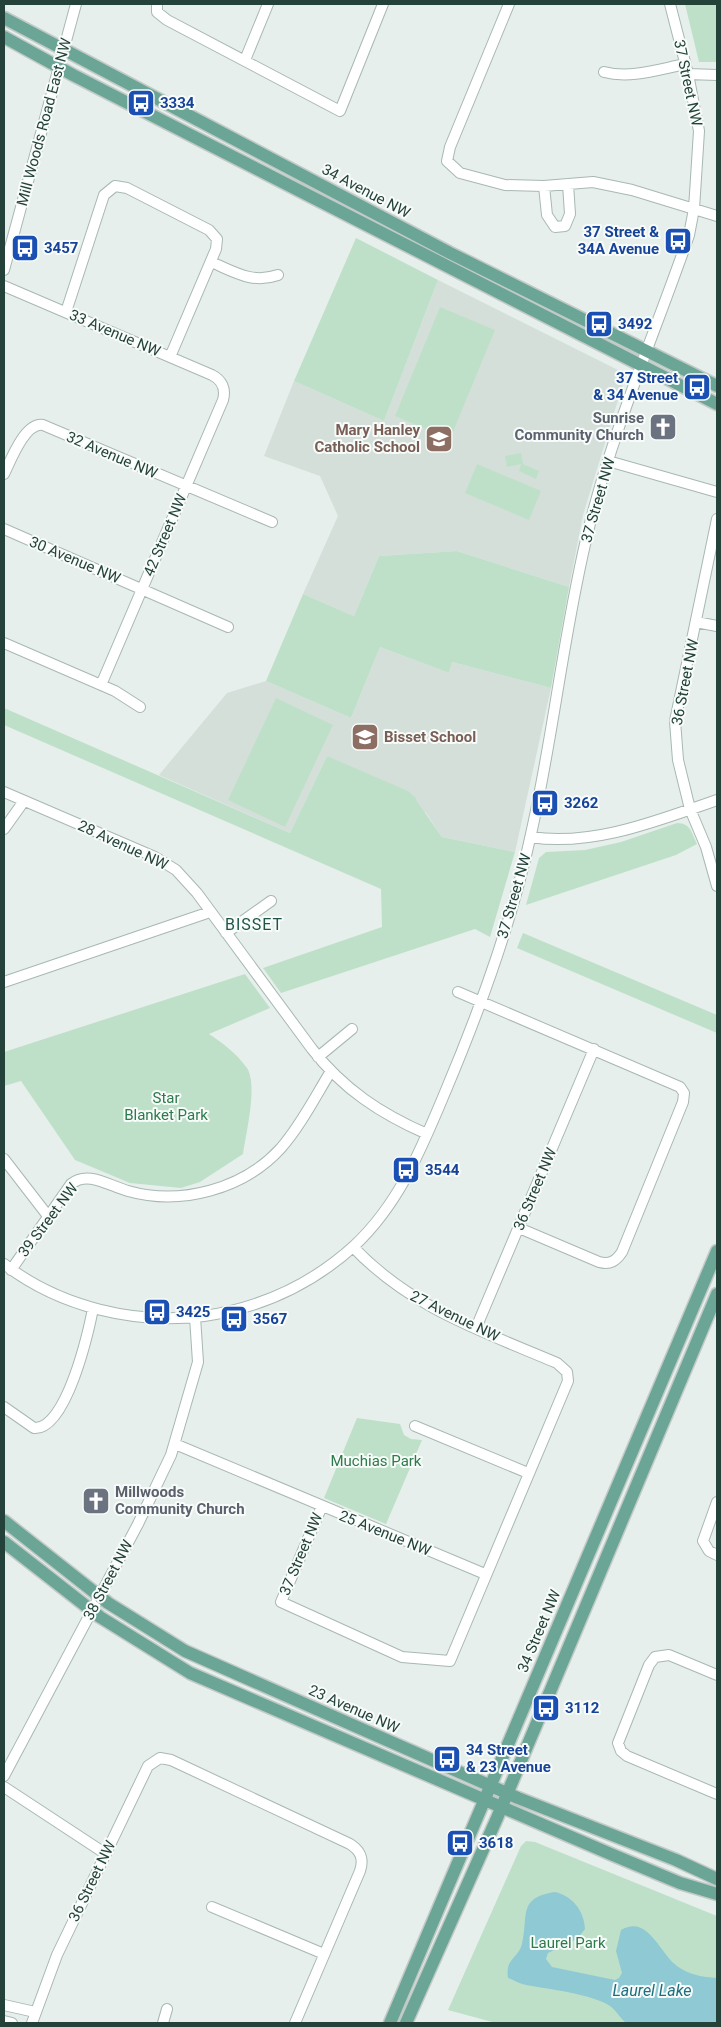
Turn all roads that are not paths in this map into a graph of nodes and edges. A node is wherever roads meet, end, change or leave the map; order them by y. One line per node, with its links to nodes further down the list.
1 (76, 4): 9 (street, Mill Woods Road East NW)
2 (268, 4): 10 (street)
3 (384, 4): 10 (street)
4 (509, 4): 17 (street)
5 (670, 4): 11 (street, 37 Street NW)
6 (157, 8): 10 (street)
7 (4, 18): 9 (main road, 34 Avenue NW)
8 (4, 37): 12 (main road, 34 Avenue NW)
9 (64, 51): 12 (street, Mill Woods Road East NW); 25 (main road, 34 Avenue NW)
10 (245, 60)
11 (686, 64): 13 (street); 14 (street, 37 Street NW)
12 (60, 68): 21 (street, Mill Woods Road East NW); 27 (main road, 34 Avenue NW)
13 (604, 72)
14 (688, 74): 15 (street); 18 (street, 37 Street NW)
15 (717, 75)
16 (568, 184): 17 (street); 17 (street); 18 (street)
17 (544, 186)
18 (694, 209): 19 (street); 25 (street, 37 Street NW)
19 (717, 216)
20 (211, 262): 22 (street); 24 (street); 26 (street)
21 (4, 270)
22 (278, 275)
23 (4, 286): 24 (street, 33 Avenue NW)
24 (66, 312): 26 (street, 33 Avenue NW)
25 (648, 351): 27 (street, 37 Street NW); 29 (main road, 34 Avenue NW)
26 (170, 356): 28 (street, 33 Avenue NW)
27 (642, 367): 30 (main road, 34 Avenue NW); 31 (street, 37 Street NW)
28 (223, 385): 33 (street, 42 Street NW)
29 (717, 386)
30 (717, 404)
31 (608, 461): 34 (street); 50 (street, 37 Street NW)
32 (4, 474): 33 (street, 32 Avenue NW)
33 (186, 486): 36 (street, 32 Avenue NW); 38 (street, 42 Street NW)
34 (717, 492)
35 (717, 519): 39 (street, 36 Street NW)
36 (272, 522)
37 (4, 530): 38 (street, 30 Avenue NW)
38 (142, 589): 41 (street, 30 Avenue NW); 43 (street, 42 Street NW)
39 (696, 622): 40 (street, 36 Street NW); 48 (street, 36 Street NW)
40 (717, 626)
41 (228, 627)
42 (4, 643): 43 (street)
43 (101, 684): 44 (street)
44 (140, 707)
45 (4, 792): 47 (street, 28 Avenue NW)
46 (717, 800): 48 (street)
47 (24, 801): 49 (street); 53 (street, 28 Avenue NW)
48 (690, 809): 50 (street); 51 (street, 36 Street NW)
49 (4, 829)
50 (531, 836): 59 (street, 37 Street NW)
51 (717, 886)
52 (271, 902): 54 (street)
53 (210, 912): 54 (street, 28 Avenue NW); 56 (street)
54 (226, 933): 62 (street, 28 Avenue NW)
55 (77, 944): 56 (street)
56 (81, 956): 57 (street)
57 (4, 982)
58 (458, 992): 59 (street)
59 (481, 1002): 61 (street); 64 (street, 37 Street NW)
60 (352, 1029): 62 (street)
61 (594, 1050): 67 (street, 36 Street NW); 67 (street)
62 (318, 1057): 63 (street, 28 Avenue NW)
63 (331, 1071): 64 (street, 28 Avenue NW); 66 (street, 39 Street NW)
64 (427, 1134): 68 (street, 37 Street NW)
65 (4, 1159): 66 (street)
66 (48, 1216): 70 (street, 39 Street NW)
67 (519, 1228): 74 (street, 36 Street NW)
68 (353, 1247): 73 (street, 37 Street NW); 74 (street, 27 Avenue NW)
69 (717, 1251): 89 (main road, 34 Street NW)
70 (7, 1267): 72 (street, 37 Street NW)
71 (717, 1294): 91 (main road)
72 (93, 1308): 73 (street, 37 Street NW); 75 (street)
73 (195, 1317): 77 (street, 38 Street NW)
74 (476, 1328): 78 (street, 27 Avenue NW)
75 (4, 1407)
76 (415, 1426): 78 (street)
77 (175, 1444): 80 (street, 25 Avenue NW); 85 (street, 38 Street NW)
78 (528, 1473): 84 (street)
79 (717, 1502): 83 (street)
80 (322, 1506): 84 (street, 25 Avenue NW); 84 (street, 37 Street NW)
81 (4, 1521): 85 (main road, 23 Avenue NW)
82 (4, 1542): 86 (main road, 23 Avenue NW)
83 (717, 1555)
84 (485, 1574)
85 (98, 1595): 86 (street, 38 Street NW); 89 (main road, 23 Avenue NW)
86 (91, 1610): 88 (street, 38 Street NW); 93 (main road, 23 Avenue NW)
87 (717, 1675): 92 (street)
88 (4, 1776)
89 (491, 1786): 91 (main road, 23 Avenue NW); 93 (main road, 34 Street NW)
90 (4, 1787): 95 (street)
91 (507, 1792): 94 (main road); 96 (main road, 23 Avenue NW)
92 (717, 1794)
93 (485, 1800): 94 (main road, 23 Avenue NW); 108 (main road, 34 Street NW)
94 (501, 1807): 97 (main road, 23 Avenue NW); 109 (main road)
95 (106, 1854): 99 (street, 36 Street NW); 102 (street, 36 Street NW)
96 (717, 1879)
97 (717, 1894)
98 (212, 1906): 99 (street)
99 (324, 1954): 107 (street)
100 (4, 2005): 102 (street)
101 (167, 2010): 106 (street)
102 (35, 2012): 105 (street, 36 Street NW)
103 (4, 2021): 104 (street)
104 (12, 2023)
105 (32, 2023)
106 (163, 2023)
107 (295, 2023)
108 (390, 2023)
109 (406, 2023)

